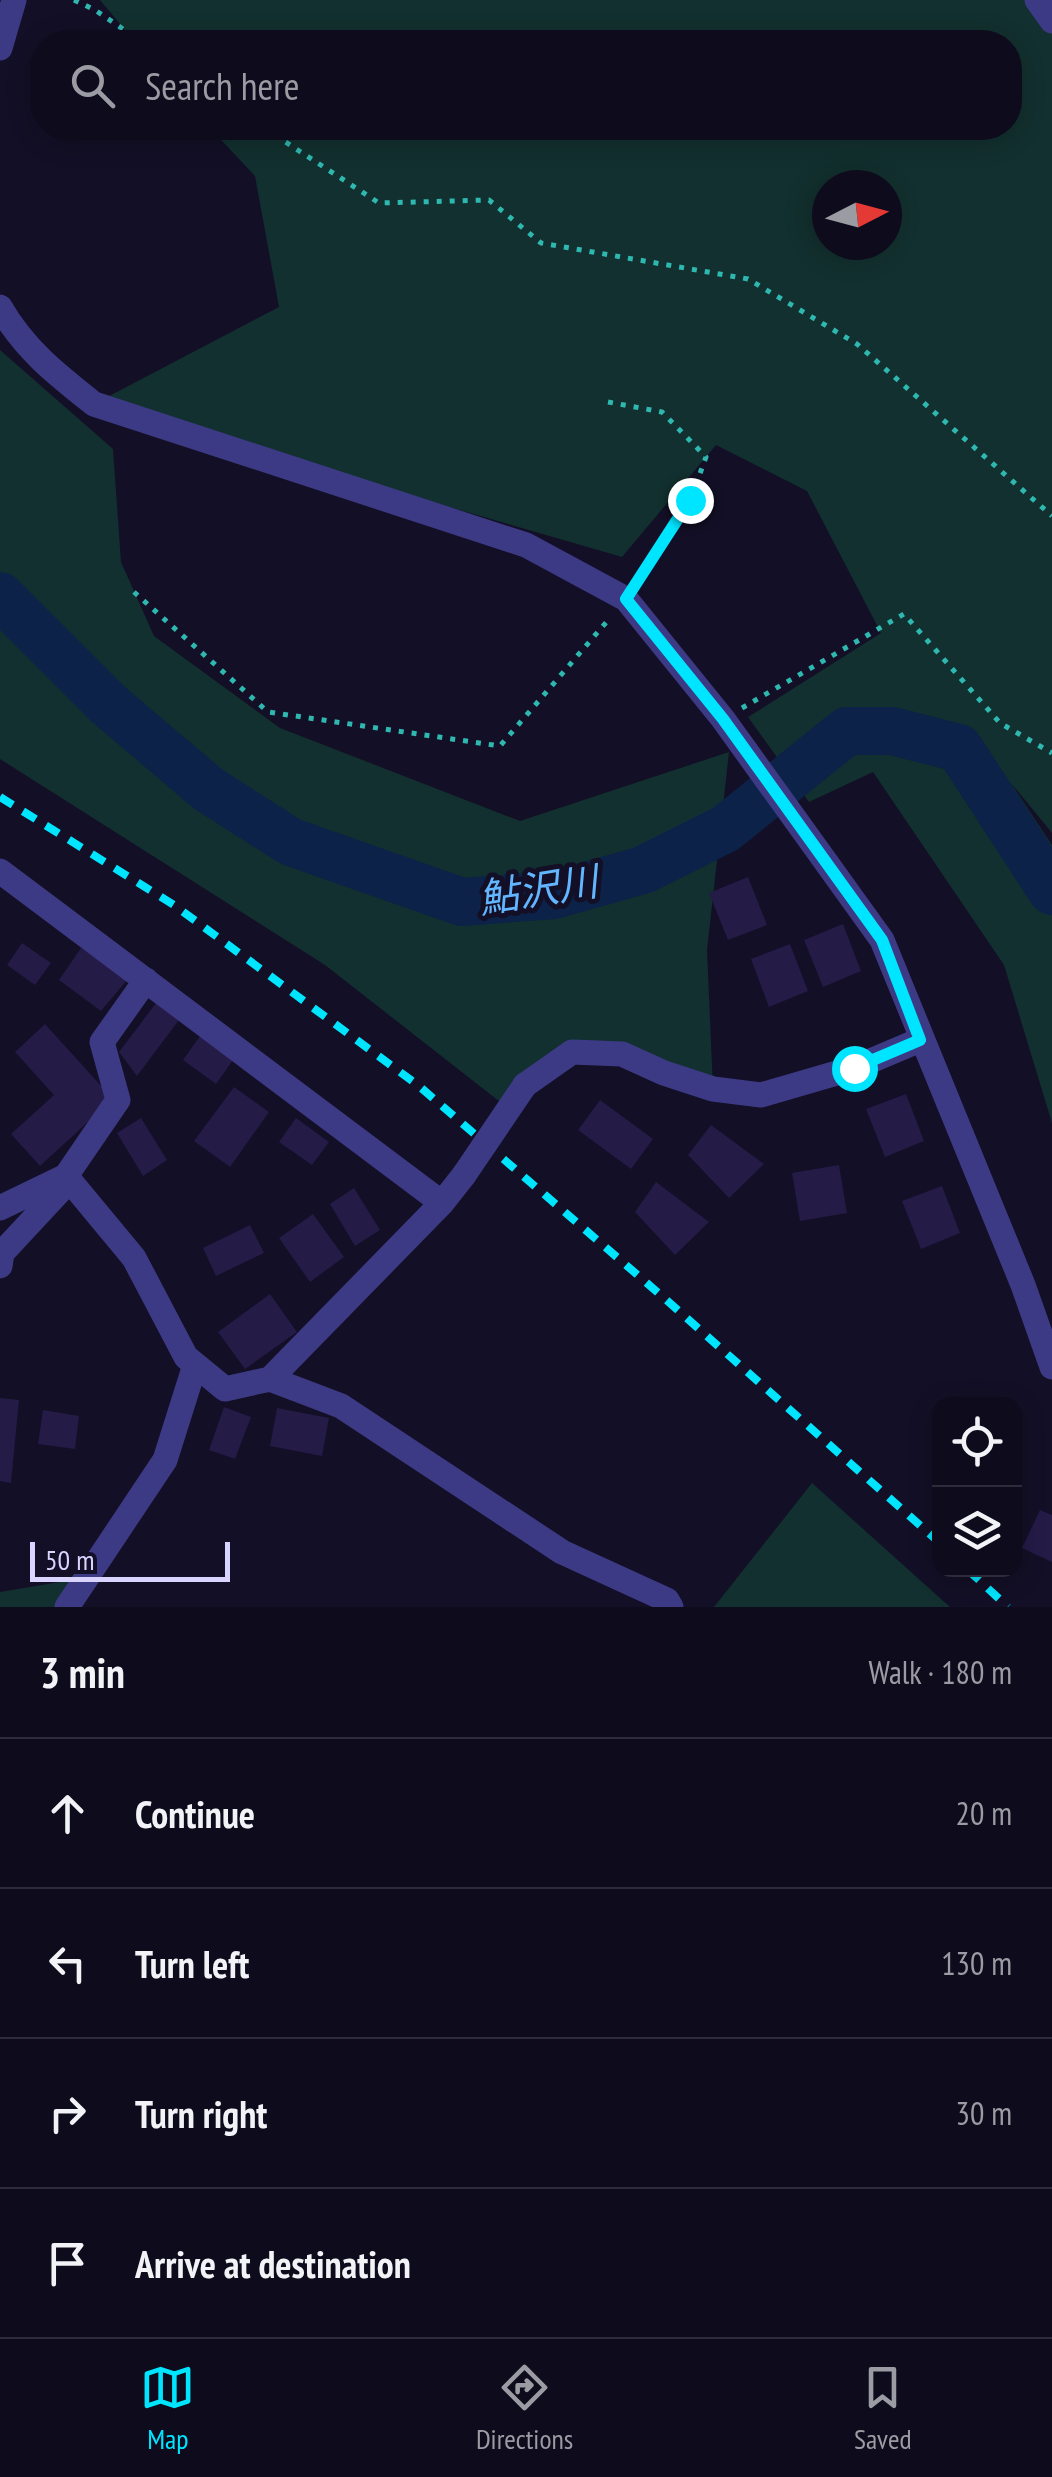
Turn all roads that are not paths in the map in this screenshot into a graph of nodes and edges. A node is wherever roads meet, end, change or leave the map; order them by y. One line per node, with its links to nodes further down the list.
1 (14, 0): 4 (street)
2 (1037, 0): 3 (street)
3 (1052, 21)
4 (0, 48)
5 (0, 308): 8 (street)
6 (0, 870): 7 (street)
7 (146, 980): 9 (street); 10 (street)
8 (920, 1040): 10 (street, bridge); 14 (street)
9 (67, 1179): 11 (street); 12 (street); 13 (street)
10 (442, 1203): 15 (street)
11 (0, 1208)
12 (0, 1266)
13 (195, 1364): 15 (street); 16 (street)
14 (1052, 1367)
15 (270, 1379): 17 (street)
16 (67, 1607)
17 (671, 1607)

